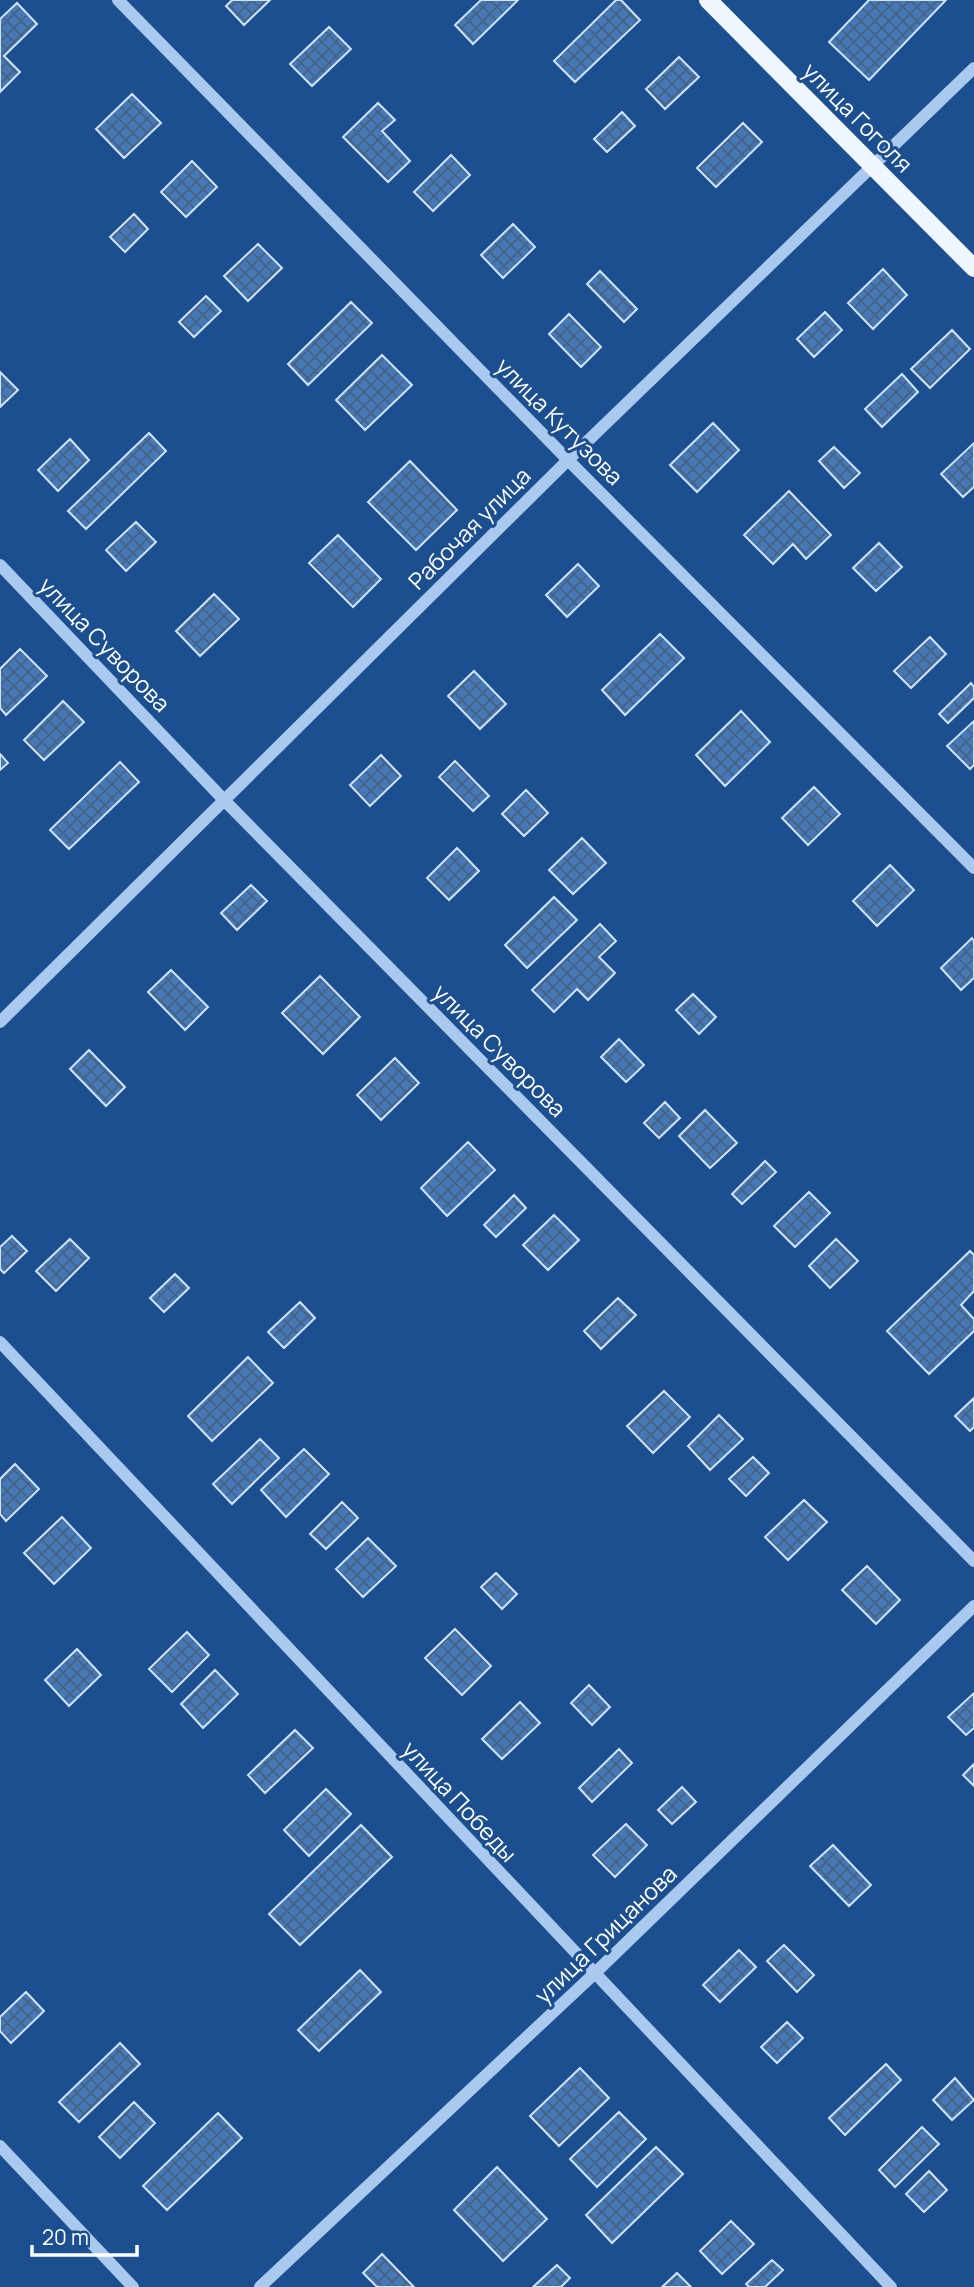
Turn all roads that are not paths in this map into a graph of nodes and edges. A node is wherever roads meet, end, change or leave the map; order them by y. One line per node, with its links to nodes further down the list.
1 (118, 0): 6 (street, улица Кутузова)
2 (708, 0): 4 (main road, улица Гоголя)
3 (974, 68): 4 (street, Рабочая улица)
4 (873, 168): 5 (main road, улица Гоголя); 6 (street, Рабочая улица)
5 (974, 268)
6 (568, 460): 8 (street, Рабочая улица); 9 (street, улица Кутузова)
7 (0, 565): 8 (street, улица Суворова)
8 (224, 800): 10 (street, Рабочая улица); 12 (street, улица Суворова)
9 (974, 868)
10 (0, 1022)
11 (0, 1342): 14 (street, улица Победы)
12 (974, 1560)
13 (974, 1606): 14 (street, улица Грицанова)
14 (594, 1974): 17 (street, улица Грицанова); 18 (street, улица Победы)
15 (0, 2146): 16 (street)
16 (134, 2287)
17 (260, 2287)
18 (891, 2287)

